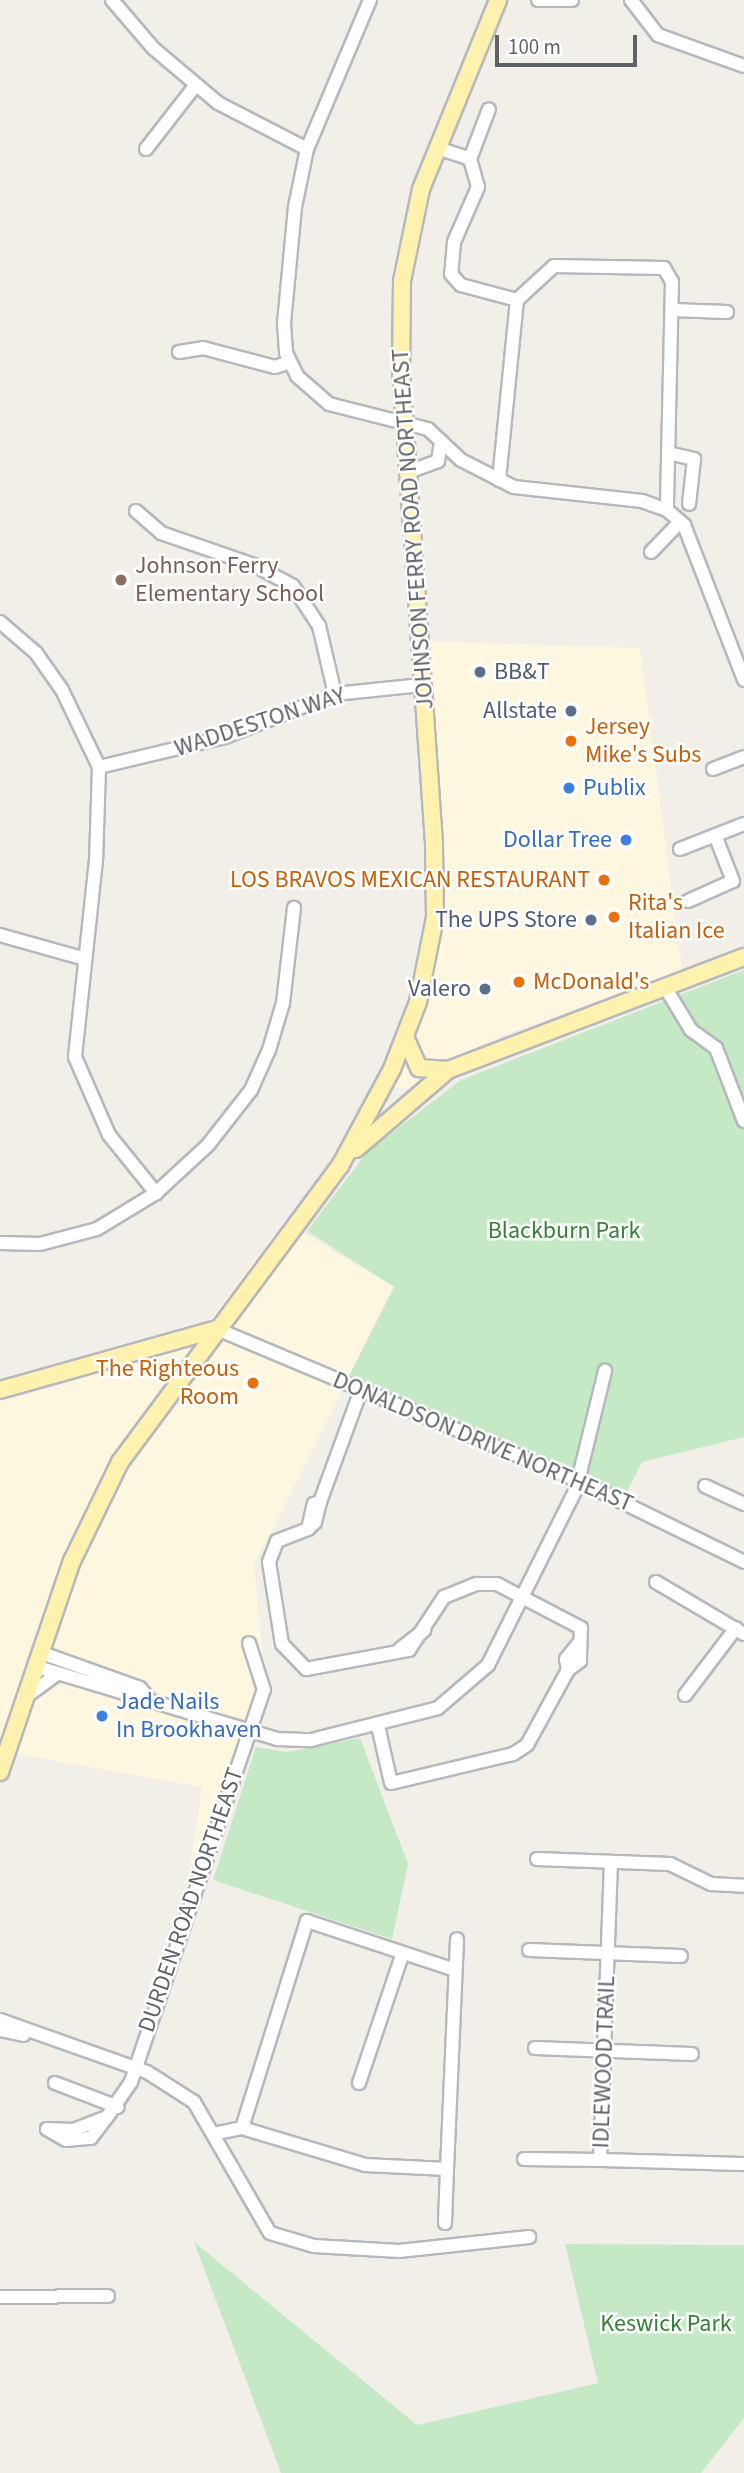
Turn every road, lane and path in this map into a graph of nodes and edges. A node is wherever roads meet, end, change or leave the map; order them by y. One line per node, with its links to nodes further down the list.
1 (113, 0): 8 (street)
2 (370, 0): 12 (street)
3 (498, 0): 10 (main road, JOHNSON FERRY ROAD NORTHEAST)
4 (538, 0): 5 (street)
5 (572, 0)
6 (631, 0): 7 (street)
7 (744, 66)
8 (195, 86): 11 (street); 12 (street)
9 (489, 109): 13 (street)
10 (437, 148): 13 (street); 19 (main road, JOHNSON FERRY ROAD NORTHEAST)
11 (146, 149)
12 (307, 149): 18 (street)
13 (470, 159): 14 (street)
14 (517, 300): 15 (street); 25 (street)
15 (672, 310): 16 (street); 21 (street)
16 (727, 312)
17 (179, 352): 18 (street)
18 (289, 362): 19 (street)
19 (404, 426): 20 (street); 24 (main road, JOHNSON FERRY ROAD NORTHEAST)
20 (441, 441): 22 (street); 23 (street)
21 (668, 453): 26 (street); 27 (street)
22 (461, 460): 23 (street); 25 (street)
23 (438, 461): 24 (street)
24 (408, 472): 33 (main road, JOHNSON FERRY ROAD NORTHEAST)
25 (499, 480): 27 (street)
26 (689, 504)
27 (667, 510): 29 (street)
28 (136, 511): 34 (street)
29 (680, 522): 30 (street); 32 (street)
30 (651, 552)
31 (0, 622): 36 (street)
32 (744, 680)
33 (422, 685): 34 (street, WADDESTON WAY); 48 (main road, JOHNSON FERRY ROAD NORTHEAST)
34 (335, 694): 36 (street, WADDESTON WAY)
35 (744, 757): 37 (street)
36 (99, 767): 46 (street)
37 (713, 769)
38 (744, 824): 39 (street)
39 (715, 835): 40 (street); 41 (street)
40 (680, 849)
41 (739, 879): 42 (street)
42 (688, 901)
43 (294, 908): 54 (street)
44 (0, 935): 46 (street)
45 (744, 957): 47 (main road)
46 (82, 958): 54 (street)
47 (665, 987): 50 (main road); 52 (street)
48 (406, 1038): 49 (main road, JOHNSON FERRY ROAD NORTHEAST); 50 (main road)
49 (392, 1069): 51 (main road); 53 (main road, JOHNSON FERRY ROAD NORTHEAST)
50 (448, 1070): 51 (main road)
51 (398, 1108): 53 (main road)
52 (744, 1121)
53 (340, 1166): 56 (main road)
54 (156, 1193): 55 (street)
55 (0, 1243)
56 (217, 1329): 57 (main road); 60 (street, DONALDSON DRIVE NORTHEAST); 70 (main road)
57 (169, 1345): 59 (main road); 61 (main road)
58 (605, 1371): 62 (street)
59 (0, 1390)
60 (361, 1390): 62 (street, DONALDSON DRIVE NORTHEAST); 67 (street)
61 (0, 1398)
62 (579, 1481): 65 (street, DONALDSON DRIVE NORTHEAST); 67 (street)
63 (705, 1486): 64 (street)
64 (744, 1504)
65 (743, 1561)
66 (656, 1582): 68 (street)
67 (521, 1598): 75 (street); 75 (street)
68 (740, 1631): 72 (street)
69 (249, 1643): 76 (street, DURDEN ROAD NORTHEAST)
70 (37, 1659): 71 (street); 73 (street); 74 (main road)
71 (57, 1674): 73 (street); 74 (street)
72 (685, 1695)
73 (148, 1698): 76 (street)
74 (22, 1702): 77 (main road)
75 (378, 1726): 76 (street)
76 (249, 1732): 93 (street, DURDEN ROAD NORTHEAST)
77 (0, 1772)
78 (537, 1858): 79 (street)
79 (611, 1862): 80 (street); 83 (street, IDLEWOOD TRAIL)
80 (744, 1886)
81 (457, 1938): 86 (street)
82 (529, 1950): 83 (street)
83 (607, 1953): 85 (street); 91 (street, IDLEWOOD TRAIL)
84 (402, 1955): 86 (street); 95 (street); 97 (street)
85 (681, 1955)
86 (455, 1970): 103 (street)
87 (0, 2020): 89 (street)
88 (0, 2030): 89 (street)
89 (32, 2035): 93 (street)
90 (535, 2048): 91 (street)
91 (604, 2051): 92 (street); 101 (street, IDLEWOOD TRAIL)
92 (692, 2054)
93 (135, 2069): 96 (street, DURDEN ROAD NORTHEAST); 98 (street)
94 (55, 2083): 96 (street)
95 (359, 2083)
96 (118, 2107): 99 (street)
97 (242, 2128): 98 (street); 103 (street)
98 (213, 2134): 105 (street)
99 (74, 2135)
100 (524, 2159): 101 (street)
101 (600, 2160): 102 (street, IDLEWOOD TRAIL)
102 (744, 2164)
103 (447, 2169): 104 (street)
104 (445, 2222)
105 (529, 2237)
106 (108, 2296): 107 (street)
107 (0, 2297)

